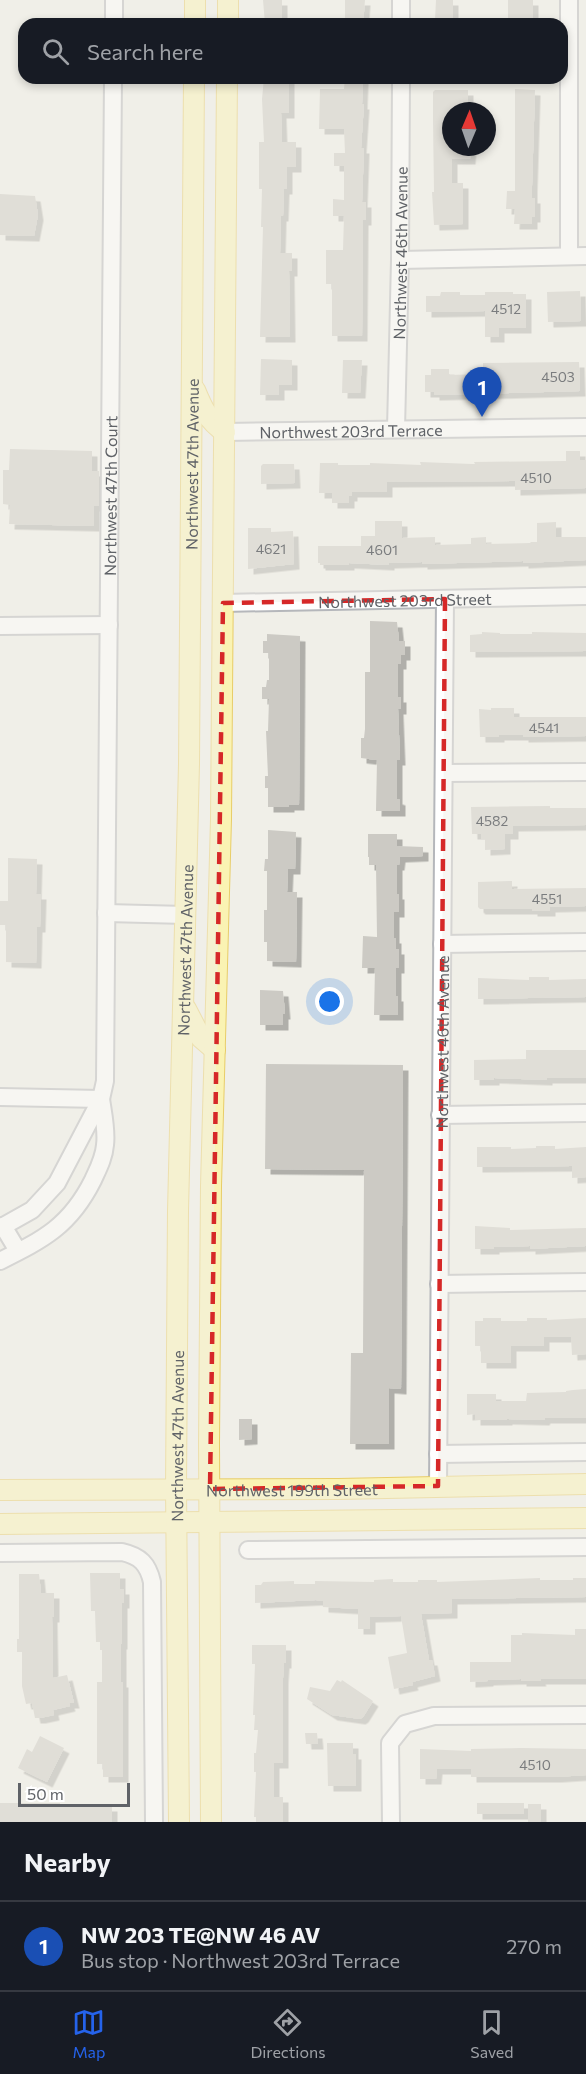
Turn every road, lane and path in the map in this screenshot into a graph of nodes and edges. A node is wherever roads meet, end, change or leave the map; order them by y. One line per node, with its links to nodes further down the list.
1 (114, 0): 6 (street)
2 (195, 0): 7 (main road)
3 (228, 0): 8 (main road)
4 (401, 0): 9 (street)
5 (569, 0): 14 (street)
6 (114, 18)
7 (195, 18)
8 (228, 18)
9 (401, 18)
10 (113, 84): 24 (street, Northwest 47th Court)
11 (194, 84): 17 (main road, Northwest 47th Avenue)
12 (227, 84): 20 (main road, Northwest 47th Avenue)
13 (400, 84): 16 (street, Northwest 46th Avenue)
14 (569, 256): 15 (street); 16 (street)
15 (586, 256)
16 (400, 260): 19 (street, Northwest 46th Avenue)
17 (192, 382): 20 (main road); 26 (main road, Northwest 47th Avenue)
18 (586, 427): 19 (street, Northwest 203rd Terrace)
19 (396, 429): 20 (street, Northwest 203rd Terrace)
20 (225, 432): 23 (main road, Northwest 47th Avenue)
21 (586, 596): 22 (street, Northwest 203rd Street)
22 (445, 599): 23 (street, Northwest 203rd Street); 28 (street, Northwest 46th Avenue)
23 (223, 603): 26 (main road); 34 (main road, Northwest 47th Avenue)
24 (109, 625): 25 (street); 29 (street, Northwest 47th Court)
25 (0, 626)
26 (190, 629): 30 (main road, Northwest 47th Avenue)
27 (586, 772): 28 (street)
28 (444, 773): 32 (street, Northwest 46th Avenue)
29 (106, 913): 30 (street); 36 (street, Northwest 47th Court)
30 (186, 915): 33 (main road, Northwest 47th Avenue)
31 (586, 942): 32 (street)
32 (442, 944): 38 (street, Northwest 46th Avenue)
33 (184, 1005): 34 (main road); 48 (main road, Northwest 47th Avenue)
34 (215, 1050): 50 (main road, Northwest 47th Avenue)
35 (0, 1097): 36 (street)
36 (101, 1099): 39 (street); 40 (street)
37 (586, 1113): 38 (street)
38 (440, 1115): 43 (street, Northwest 46th Avenue)
39 (1, 1227): 40 (street)
40 (18, 1251): 41 (street)
41 (0, 1261)
42 (586, 1282): 43 (street)
43 (439, 1284): 45 (street, Northwest 46th Avenue)
44 (586, 1452): 45 (street)
45 (438, 1454): 47 (street, Northwest 46th Avenue)
46 (586, 1484): 47 (main road, Northwest 199th Street)
47 (438, 1486): 50 (main road, Northwest 199th Street)
48 (176, 1488): 49 (main road, Northwest 199th Street); 50 (main road, Northwest 199th Street); 53 (main road, Northwest 47th Avenue)
49 (0, 1490)
50 (210, 1490): 52 (main road, Northwest 47th Avenue)
51 (586, 1518): 52 (main road, Northwest 199th Street)
52 (210, 1522): 53 (main road, Northwest 199th Street); 61 (main road, Northwest 47th Avenue)
53 (177, 1523): 54 (main road, Northwest 199th Street); 60 (main road, Northwest 47th Avenue)
54 (0, 1524)
55 (586, 1547): 56 (street)
56 (248, 1550)
57 (0, 1553): 59 (street)
58 (586, 1715): 62 (street)
59 (154, 1822)
60 (178, 1822)
61 (211, 1822)
62 (391, 1822)

